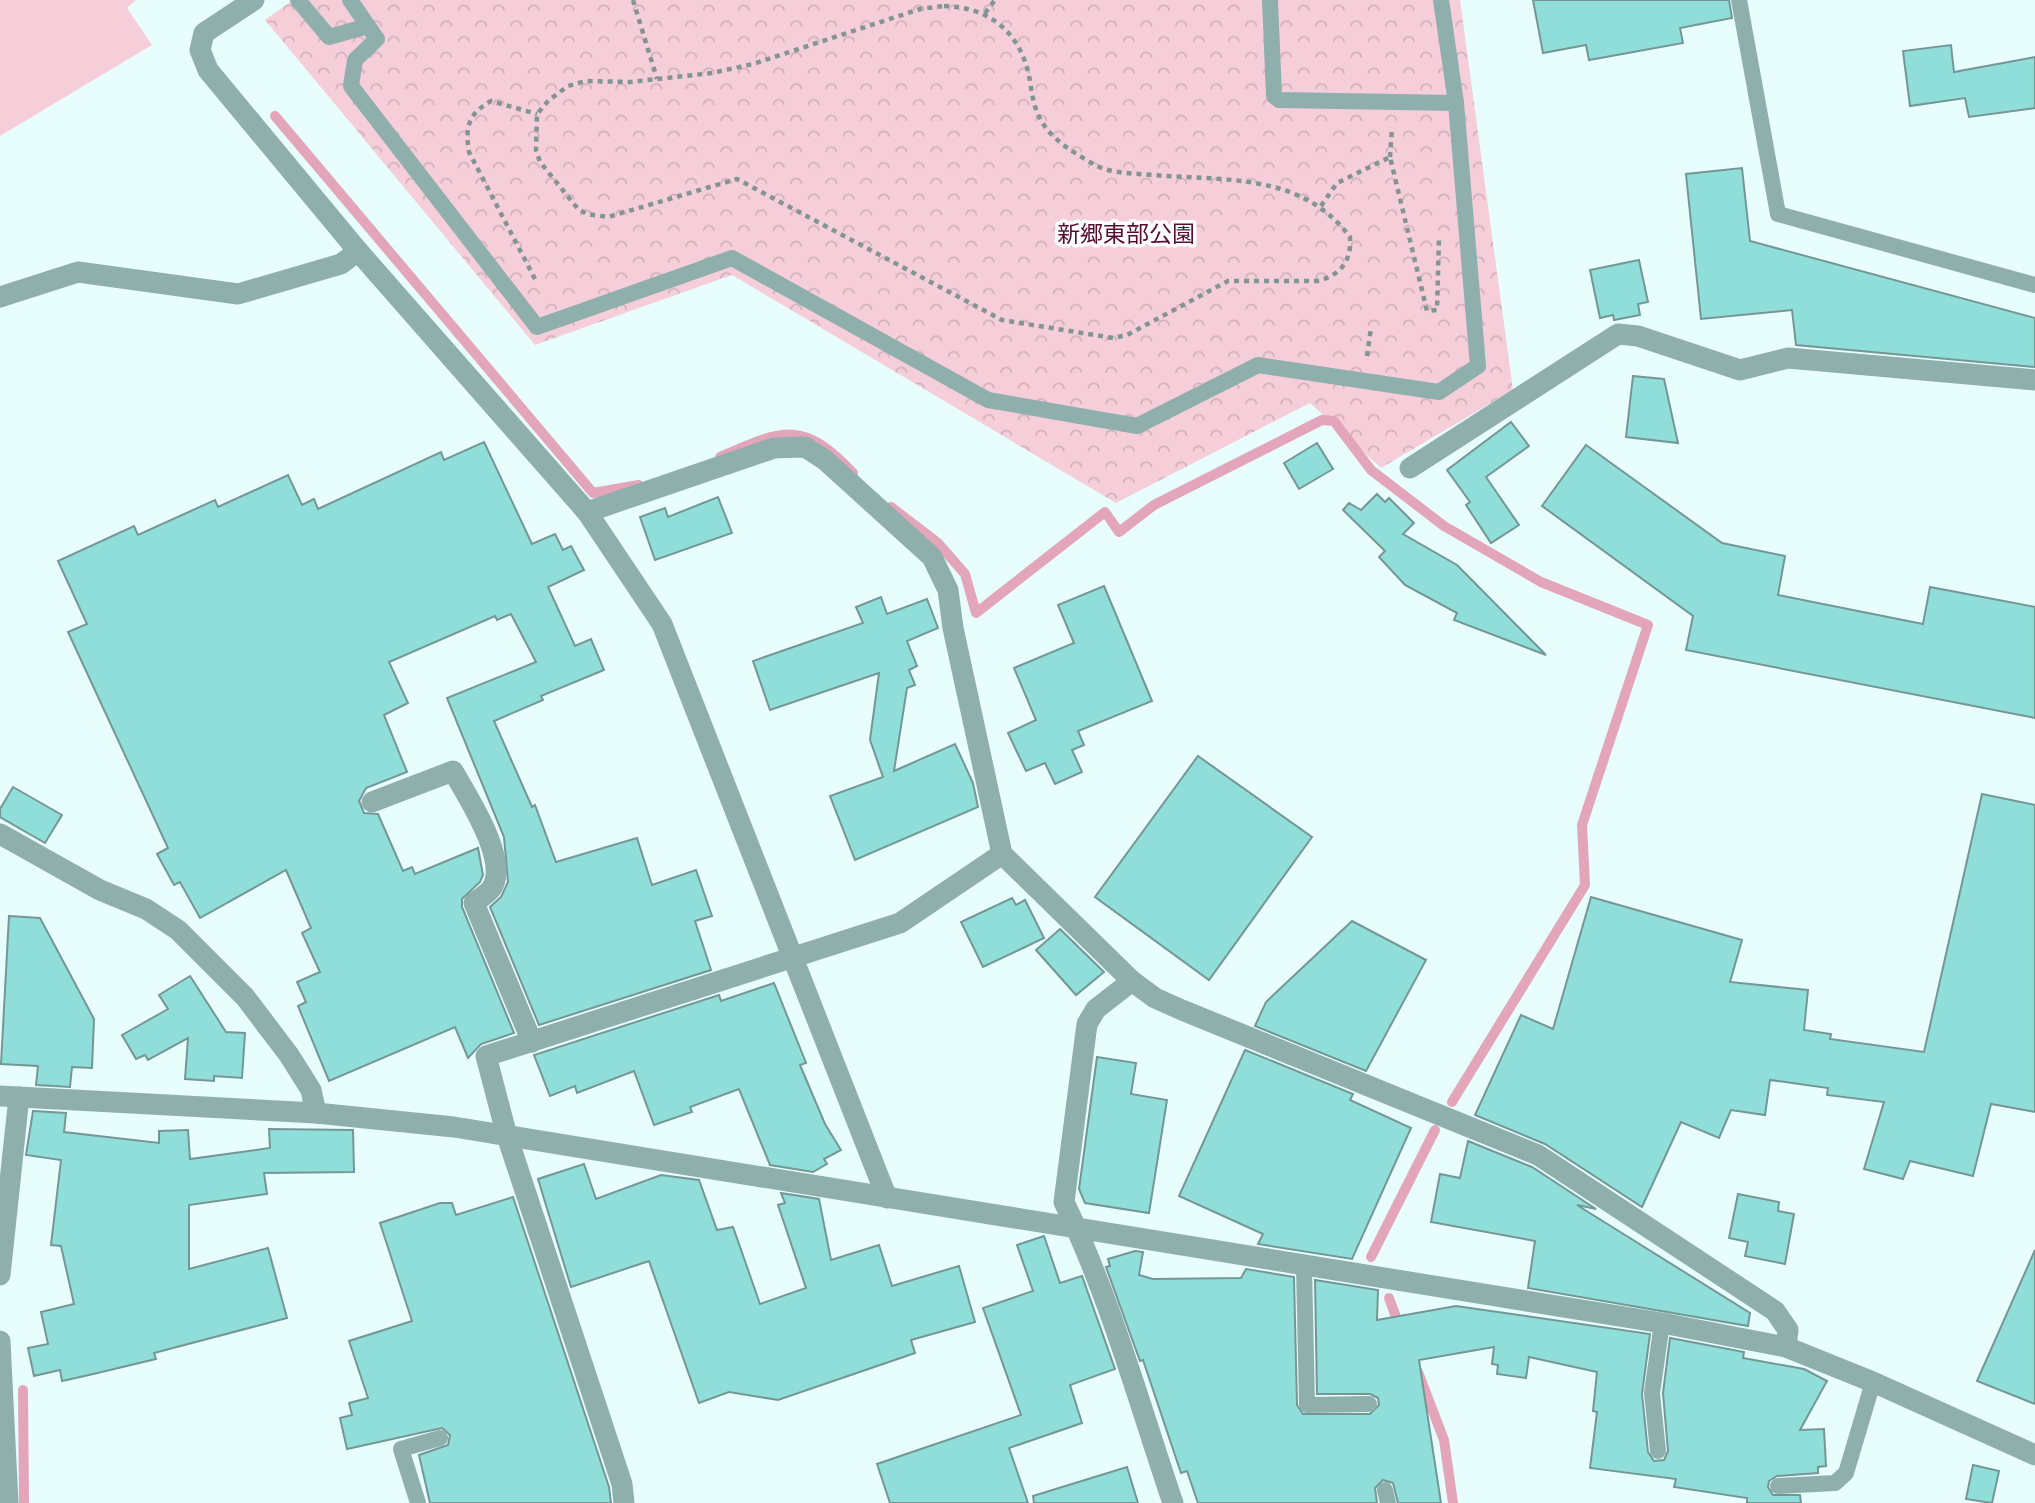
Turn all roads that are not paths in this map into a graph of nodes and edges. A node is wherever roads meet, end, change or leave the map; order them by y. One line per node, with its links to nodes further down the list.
1 (254, 0): 9 (street)
2 (298, 0): 7 (lane)
3 (350, 0): 7 (lane)
4 (1270, 0): 8 (lane)
5 (1441, 0): 8 (lane)
6 (1739, 0): 10 (lane)
7 (368, 26): 8 (lane)
8 (1456, 103)
9 (358, 250): 11 (street); 14 (street)
10 (2035, 285)
11 (0, 297)
12 (2035, 380): 13 (street)
13 (1410, 468)
14 (587, 512): 17 (street); 18 (street)
15 (372, 802): 20 (street)
16 (0, 834): 22 (street)
17 (1002, 853): 18 (street); 19 (street)
18 (793, 959): 20 (street); 24 (street)
19 (1132, 981): 25 (street); 30 (street)
20 (532, 1042): 23 (street)
21 (10, 1096): 22 (street); 27 (street)
22 (316, 1112): 23 (street)
23 (507, 1136): 24 (street); 39 (street)
24 (887, 1198): 25 (street)
25 (1077, 1229): 26 (street); 40 (street)
26 (1304, 1267): 28 (street); 32 (lane)
27 (0, 1275)
28 (1662, 1323): 30 (street); 34 (lane)
29 (0, 1341): 37 (street)
30 (1786, 1347): 31 (street)
31 (1873, 1382): 35 (street); 36 (lane)
32 (1369, 1404)
33 (440, 1438): 38 (lane)
34 (1658, 1451)
35 (2035, 1455)
36 (1778, 1486)
37 (8, 1503)
38 (418, 1503)
39 (624, 1503)
40 (1173, 1503)

